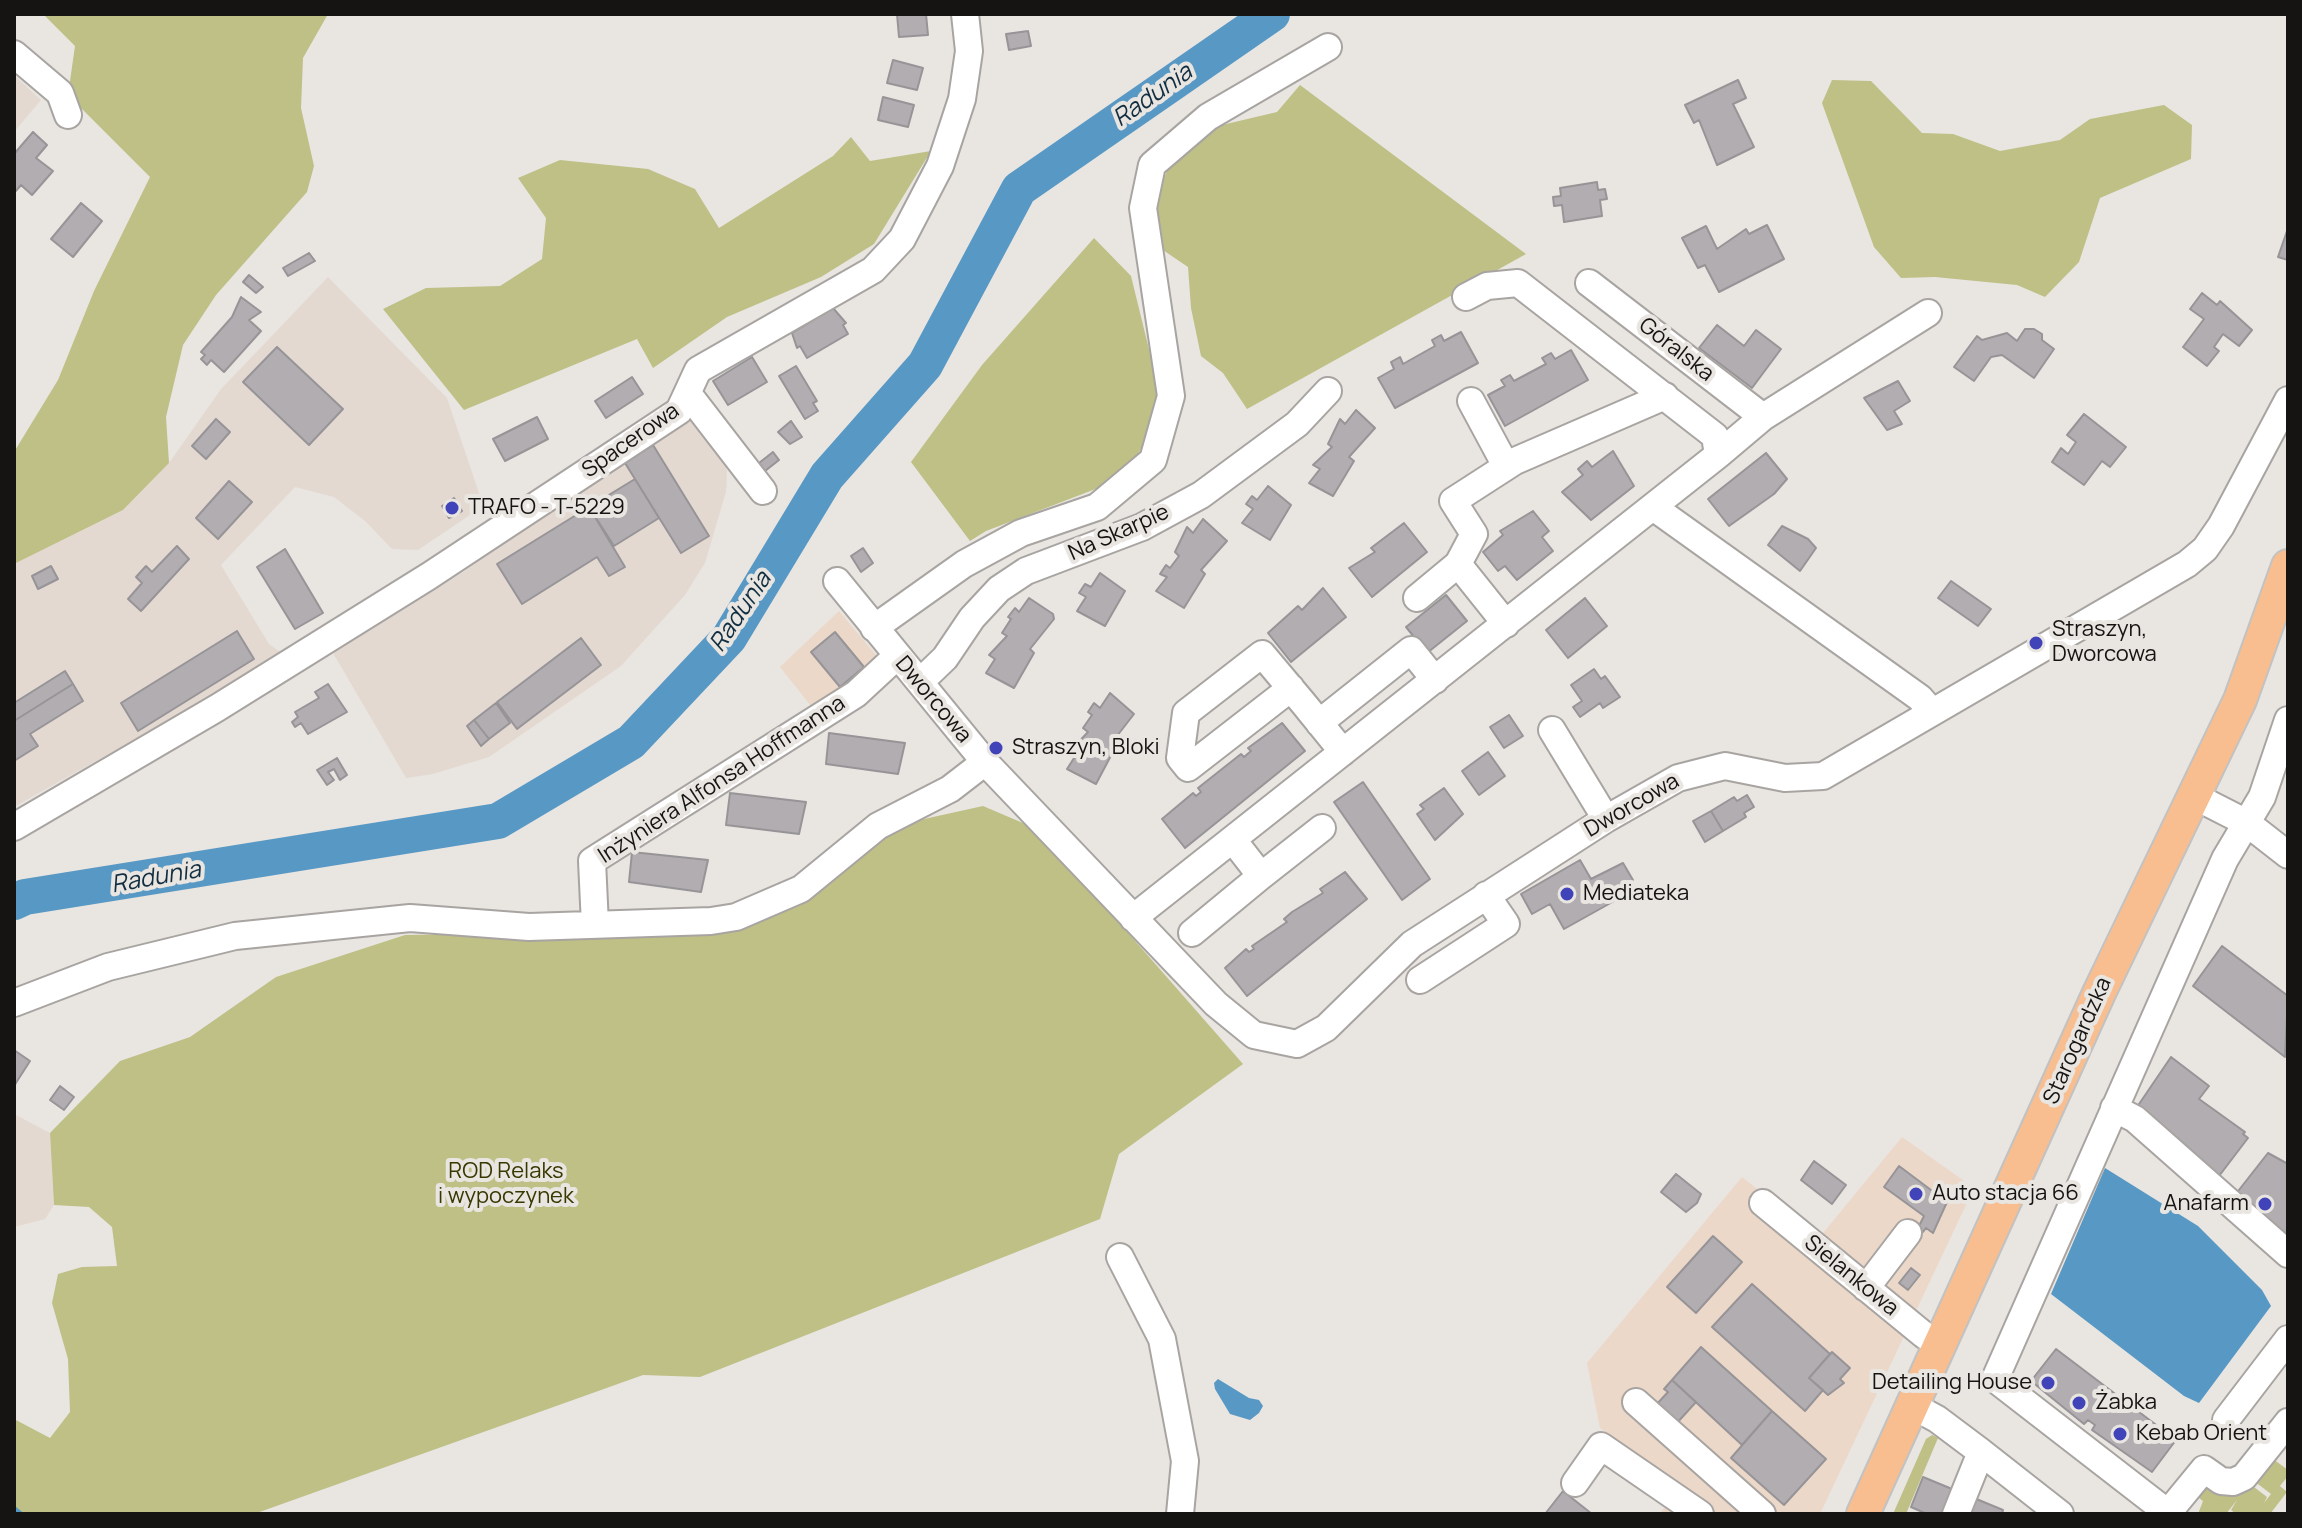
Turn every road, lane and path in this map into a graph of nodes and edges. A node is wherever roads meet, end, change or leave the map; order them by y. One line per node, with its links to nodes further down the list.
1 (965, 14): 9 (street, Spacerowa)
2 (1328, 47): 23 (street)
3 (14, 54): 4 (street)
4 (68, 115)
5 (1589, 283): 13 (street, Góralska)
6 (1466, 297): 10 (street)
7 (1928, 313): 13 (street)
8 (1328, 391): 26 (street, Na Skarpie)
9 (689, 395): 16 (street); 37 (street, Spacerowa)
10 (1665, 396): 14 (street); 15 (street)
11 (2288, 400): 28 (street, Dworcowa)
12 (1471, 401): 15 (street)
13 (1763, 417): 14 (street)
14 (1718, 455): 17 (street)
15 (1506, 466): 18 (street)
16 (763, 491)
17 (1653, 507): 22 (street); 28 (street)
18 (1458, 564): 21 (street); 22 (street)
19 (2288, 566): 34 (main road, Starogardzka)
20 (837, 581): 23 (street, Dworcowa)
21 (1417, 598)
22 (1506, 624): 25 (street)
23 (874, 628): 24 (street, Dworcowa)
24 (897, 656): 26 (street, Dworcowa); 44 (street, Inżyniera Alfonsa Hoffmanna)
25 (1435, 680): 30 (street); 32 (street)
26 (920, 682): 33 (street, Dworcowa)
27 (1291, 688): 27 (street); 30 (street)
28 (1932, 712): 35 (street, Dworcowa)
29 (2288, 720): 36 (street)
30 (1319, 723): 32 (street)
31 (1552, 730): 35 (street)
32 (1343, 752): 39 (street)
33 (985, 762): 43 (street, Dworcowa); 44 (street)
34 (2194, 796): 36 (street); 55 (main road, Starogardzka)
35 (1606, 819): 42 (street, Dworcowa)
36 (2247, 823): 40 (street); 48 (street)
37 (14, 827)
38 (1322, 828): 41 (street)
39 (1233, 840): 41 (street); 43 (street)
40 (2288, 855)
41 (1261, 876): 45 (street)
42 (1486, 895): 43 (street, Dworcowa); 46 (street)
43 (1133, 918)
44 (595, 925): 47 (street)
45 (1192, 933)
46 (1420, 980)
47 (14, 1003)
48 (2114, 1108): 51 (street); 69 (street)
49 (1763, 1203): 53 (street, Sielankowa)
50 (1908, 1233): 53 (street)
51 (2288, 1254)
52 (1120, 1257): 63 (street)
53 (1866, 1288): 55 (street, Sielankowa)
54 (2288, 1339): 58 (street)
55 (1942, 1344): 57 (main road, Starogardzka)
56 (1636, 1402): 65 (street)
57 (1913, 1406): 60 (street); 66 (main road, Starogardzka)
58 (2226, 1420)
59 (2288, 1422): 61 (street)
60 (1981, 1452): 67 (street); 68 (street)
61 (2279, 1453): 69 (street)
62 (1575, 1483): 64 (street)
63 (1180, 1514)
64 (1700, 1514)
65 (1762, 1514)
66 (1863, 1514)
67 (1956, 1514)
68 (2060, 1514)
69 (2168, 1514)

